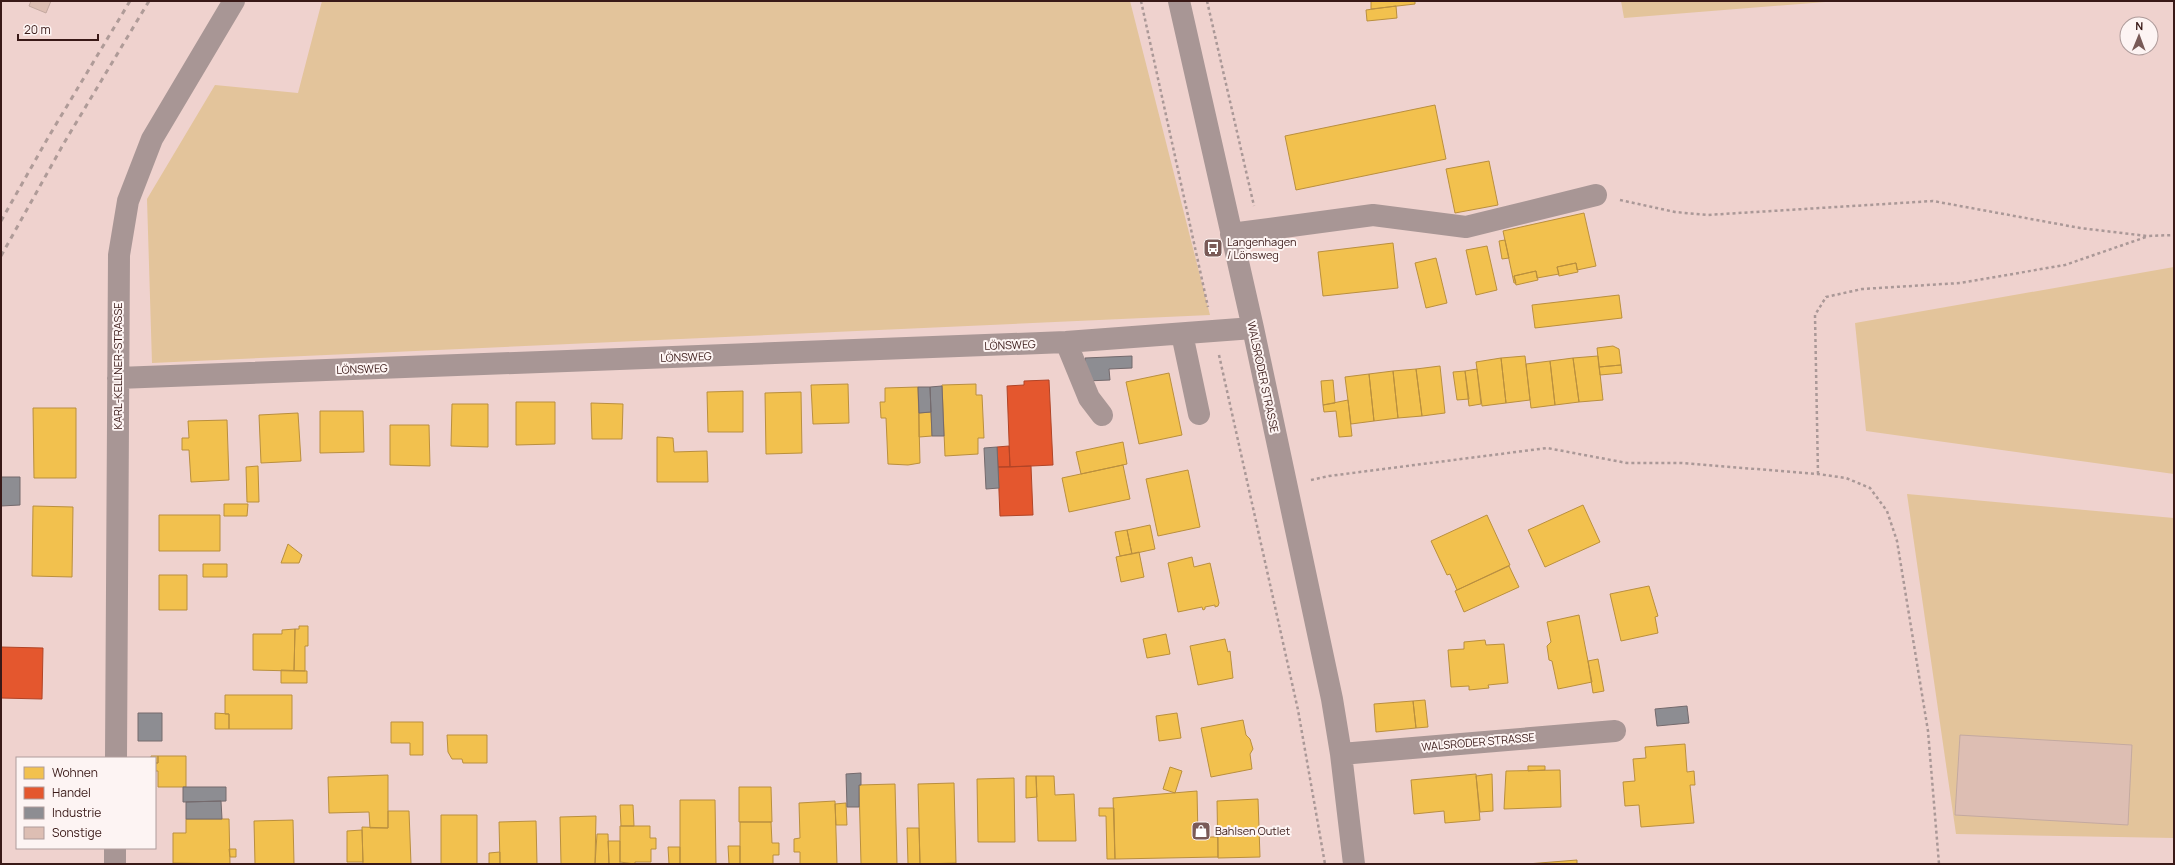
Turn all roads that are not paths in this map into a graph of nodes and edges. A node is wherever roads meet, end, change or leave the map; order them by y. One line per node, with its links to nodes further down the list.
1 (234, 1): 8 (street, KARL-KELLNER-STRASSE)
2 (1179, 1): 4 (street, WALSRODER STRASSE)
3 (1596, 195): 4 (street)
4 (1231, 234): 5 (street, WALSRODER STRASSE)
5 (1253, 328): 6 (street, LÖNSWEG); 12 (street, WALSRODER STRASSE)
6 (1182, 334): 7 (street, LÖNSWEG); 9 (street)
7 (1066, 342): 8 (street, LÖNSWEG); 10 (street)
8 (118, 378): 13 (street, KARL-KELLNER-STRASSE)
9 (1199, 414)
10 (1102, 415)
11 (1615, 731): 12 (street, WALSRODER STRASSE)
12 (1341, 754): 16 (street, WALSRODER STRASSE)
13 (116, 757)
14 (115, 849): 15 (street)
15 (115, 864)
16 (1354, 864)

